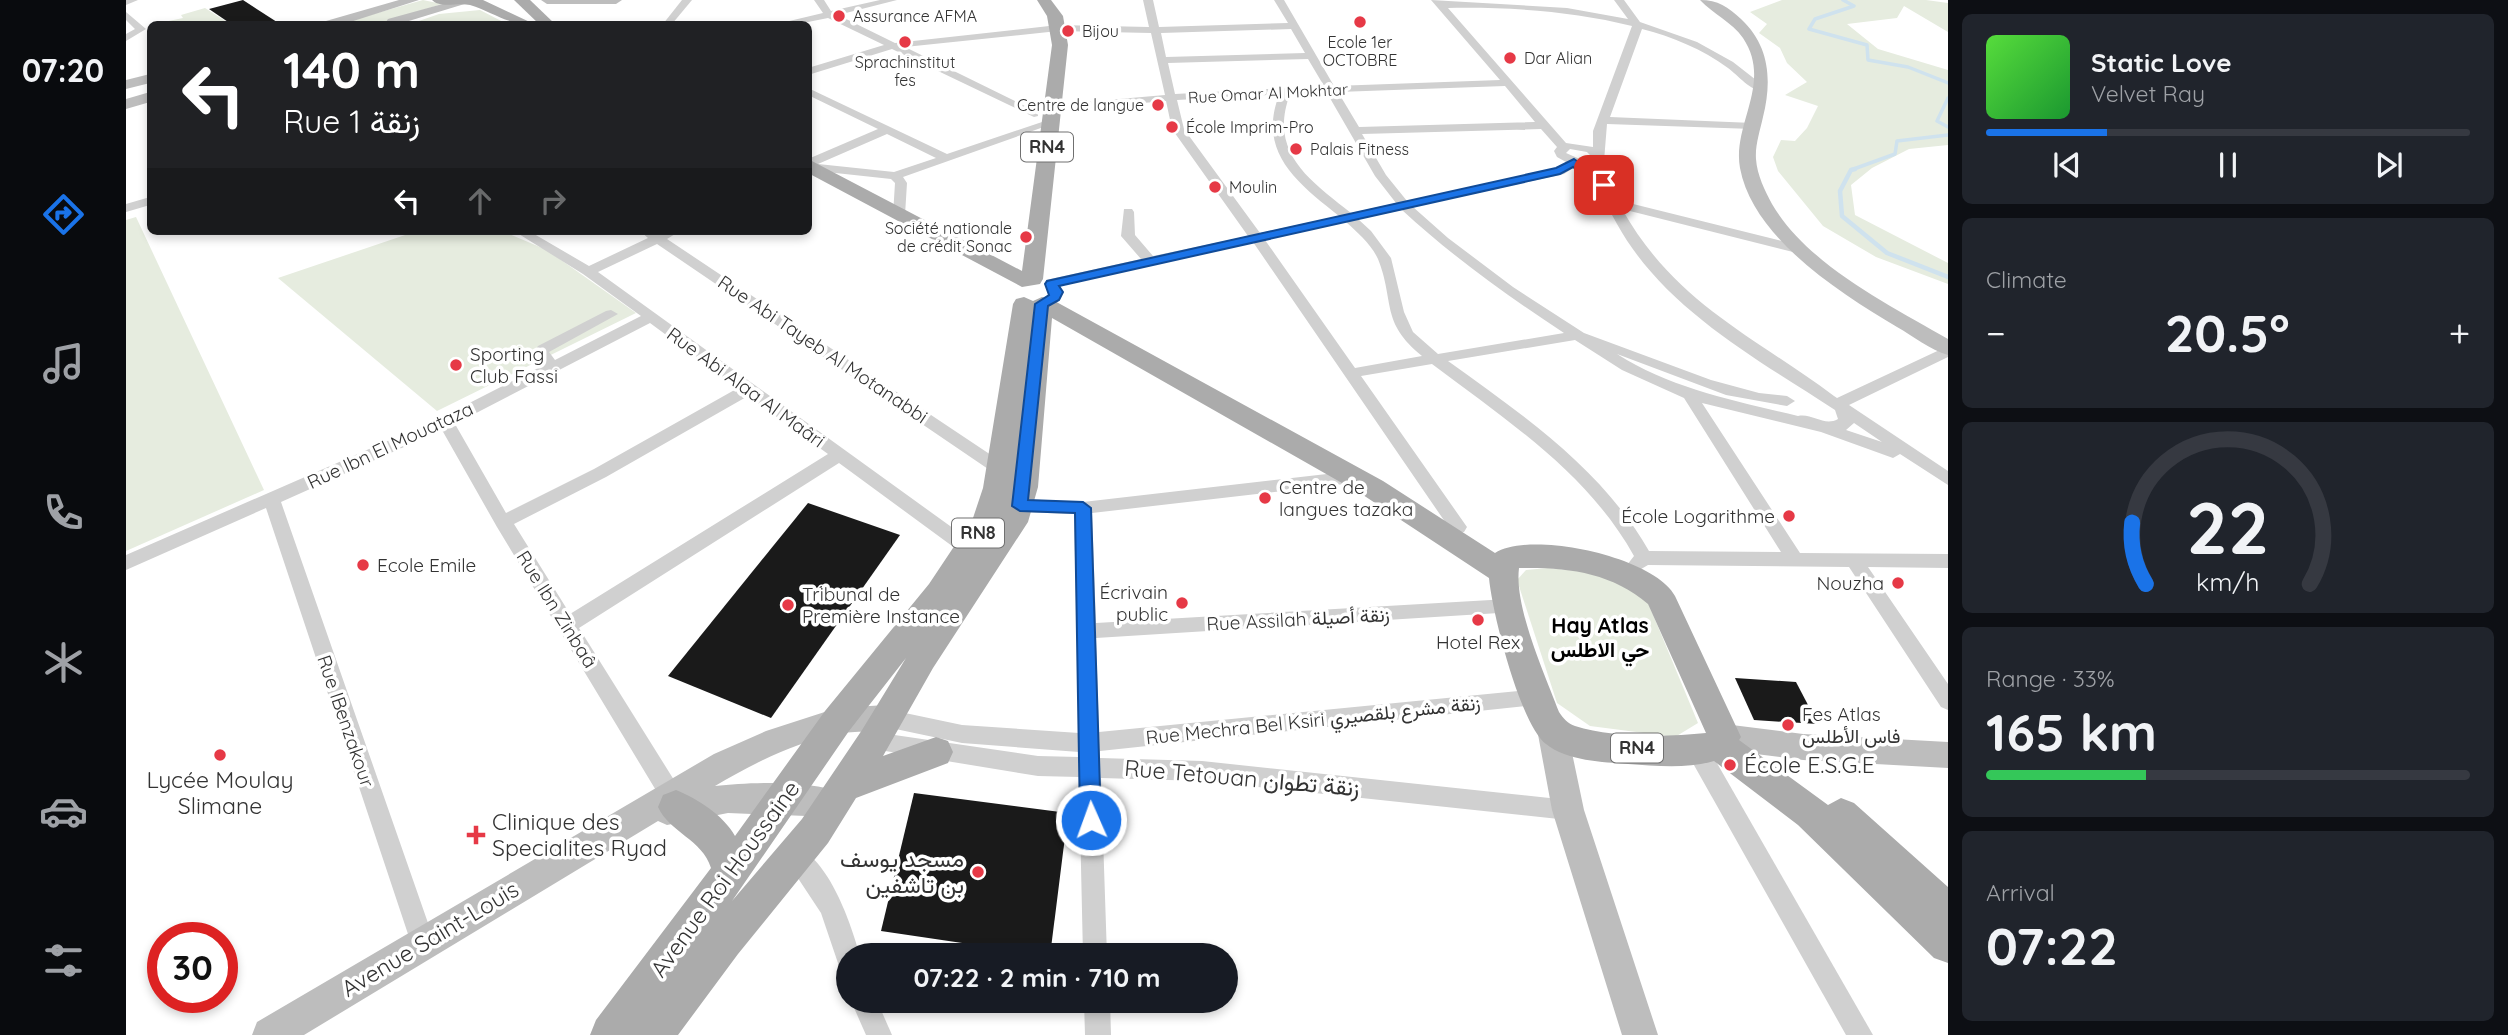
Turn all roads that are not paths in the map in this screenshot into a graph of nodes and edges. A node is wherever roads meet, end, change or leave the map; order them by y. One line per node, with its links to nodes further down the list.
1 (133, 0): 17 (street)
2 (413, 0): 24 (street)
3 (439, 0): 15 (main road)
4 (547, 0): 16 (street)
5 (616, 0): 16 (street)
6 (687, 0): 27 (street)
7 (819, 0): 21 (street)
8 (892, 0): 21 (street)
9 (1044, 0): 22 (main road)
10 (1148, 0): 31 (street)
11 (1279, 0): 30 (street)
12 (1560, 0): 20 (street)
13 (1619, 0): 29 (street)
14 (1706, 0): 41 (street)
15 (471, 1): 19 (main road); 25 (street)
16 (569, 1): 19 (street)
17 (126, 2)
18 (1439, 3): 20 (street); 38 (street)
19 (526, 12): 26 (main road)
20 (1571, 12): 29 (street)
21 (828, 14): 28 (street); 33 (street)
22 (1058, 14): 31 (street); 33 (street); 47 (main road, RN4)
23 (126, 15): 32 (street)
24 (341, 21)
25 (397, 21)
26 (542, 21)
27 (670, 21)
28 (800, 21)
29 (1637, 25): 41 (street); 49 (street)
30 (1293, 26): 31 (street); 34 (street)
31 (1154, 30): 35 (street)
32 (126, 38)
33 (891, 46): 36 (street); 47 (street, Rue Omar Al Mokhtar)
34 (1310, 56): 35 (street); 40 (street)
35 (1163, 60): 45 (street)
36 (812, 71)
37 (147, 79): 39 (street)
38 (1510, 83): 40 (street, Rue Omar Al Mokhtar); 48 (street)
39 (126, 85)
40 (1330, 89): 42 (street, Rue Omar Al Mokhtar); 52 (street)
41 (1761, 89): 50 (street)
42 (1286, 91): 45 (street, Rue Omar Al Mokhtar); 69 (street)
43 (812, 93): 51 (street)
44 (147, 98): 46 (street)
45 (1170, 98): 47 (street, Rue Omar Al Mokhtar); 72 (street)
46 (126, 104)
47 (1050, 115): 54 (street); 76 (main road, RN4)
48 (1545, 125): 52 (street); 53 (street)
49 (1601, 125): 50 (street); 53 (street); 55 (street)
50 (1753, 126): 73 (street)
51 (888, 129): 54 (street); 57 (street)
52 (1355, 131): 65 (street)
53 (1568, 147): 55 (street); 56 (street)
54 (946, 158): 61 (street)
55 (1598, 158): 56 (street); 62 (street)
56 (1575, 163): 62 (street); 65 (street)
57 (812, 167)
58 (812, 169): 61 (street)
59 (812, 171): 76 (main road)
60 (812, 171): 68 (main road)
61 (895, 176): 68 (street)
62 (1604, 185): 64 (street)
63 (147, 202): 66 (street)
64 (1609, 202): 73 (street); 81 (street)
65 (1405, 205): 69 (street); 79 (street)
66 (126, 208)
67 (1128, 212): 74 (street)
68 (899, 215): 76 (main road)
69 (1351, 218): 72 (street); 82 (street)
70 (527, 235): 75 (street, Rue Abi Alaa Al Maâri)
71 (652, 235): 75 (street); 93 (street, Rue Abi Tayeb Al Motanabbi)
72 (1257, 239): 74 (street); 84 (street)
73 (1801, 250): 80 (street)
74 (1151, 262): 76 (street)
75 (588, 271): 78 (street, Rue Abi Alaa Al Maâri)
76 (1035, 293): 93 (main road, RN8); 94 (main road); 97 (main road, RN8); 100 (main road)
77 (611, 313): 83 (street)
78 (650, 317): 83 (street, Rue Ibn El Mouataza); 85 (street, Rue Abi Alaa Al Maâri)
79 (1576, 335): 82 (street); 86 (street); 87 (street)
80 (1948, 349): 88 (street)
81 (1758, 352): 87 (street); 88 (street)
82 (1436, 359): 84 (street); 107 (street)
83 (553, 367): 89 (street, Rue Ibn El Mouataza)
84 (1352, 373): 100 (street)
85 (748, 389): 91 (street, Rue Abi Alaa Al Maâri); 99 (street)
86 (1689, 394): 90 (street); 102 (street)
87 (1788, 399): 88 (street); 90 (street)
88 (1836, 404): 90 (street); 92 (street)
89 (446, 422): 96 (street, Rue Ibn El Mouataza); 99 (street, Rue Ibn Zinbaâ)
90 (1817, 426): 92 (street)
91 (839, 455): 101 (street, Rue Abi Alaa Al Maâri); 109 (street)
92 (1929, 467): 95 (street)
93 (1000, 468): 101 (main road, RN8)
94 (1353, 477): 98 (street); 106 (main road)
95 (1948, 479)
96 (272, 500): 105 (street, Rue Ibn El Mouataza); 128 (street, Rue IBenzakour)
97 (1020, 506): 98 (street); 114 (main road, RN8)
98 (1083, 508): 110 (street)
99 (503, 522): 109 (street, Rue Ibn Zinbaâ)
100 (1458, 527): 106 (main road)
101 (968, 549): 113 (main road, RN8)
102 (1794, 558): 103 (street); 107 (street)
103 (1853, 559): 104 (street); 112 (street)
104 (1948, 561)
105 (126, 563)
106 (1506, 564): 107 (main road); 108 (main road)
107 (1639, 567): 117 (main road)
108 (1508, 607): 110 (street, Rue Assilah زنقة أصيلة); 111 (main road)
109 (567, 626): 123 (street, Rue Ibn Zinbaâ)
110 (1087, 631): 116 (street)
111 (1538, 698): 115 (main road); 116 (street, Rue Mechra Bel Ksiri زنقة مشرع بلقصيري)
112 (1948, 701)
113 (837, 721): 114 (street, Avenue Saint-Louis); 122 (main road, Avenue Roi Houssaine / RN8); 123 (street, Avenue Saint-Louis)
114 (880, 729): 116 (street); 118 (street, Rue Tetouan زنقة تطوان); 121 (main road, Avenue Roi Houssaine / RN8)
115 (1552, 729): 117 (main road, RN4); 124 (street)
116 (1088, 743): 120 (street)
117 (1714, 744): 119 (street); 127 (main road, RN4); 131 (main road); 140 (street)
118 (936, 752): 120 (street, Rue Tetouan زنقة تطوان); 121 (main road)
119 (1948, 755)
120 (1089, 766): 124 (street, Rue Tetouan زنقة تطوان); 130 (street)
121 (836, 796): 122 (street, Avenue Saint-Louis); 125 (main road, Avenue Roi Houssaine / RN8)
122 (783, 799): 123 (street, Avenue Saint-Louis); 126 (main road, Avenue Roi Houssaine / RN8)
123 (673, 801): 126 (main road); 128 (street, Avenue Saint-Louis)
124 (1568, 810): 139 (street)
125 (795, 857): 129 (street); 136 (main road, Avenue Roi Houssaine / RN8)
126 (731, 873): 135 (main road, Avenue Roi Houssaine / RN8)
127 (1948, 912)
128 (423, 943): 134 (street, Avenue Saint-Louis)
129 (844, 943)
130 (1095, 943)
131 (1948, 944)
132 (869, 1013): 137 (street)
133 (1097, 1013): 138 (street)
134 (270, 1035)
135 (611, 1035)
136 (653, 1035)
137 (879, 1035)
138 (1098, 1035)
139 (1640, 1035)
140 (1860, 1035)

